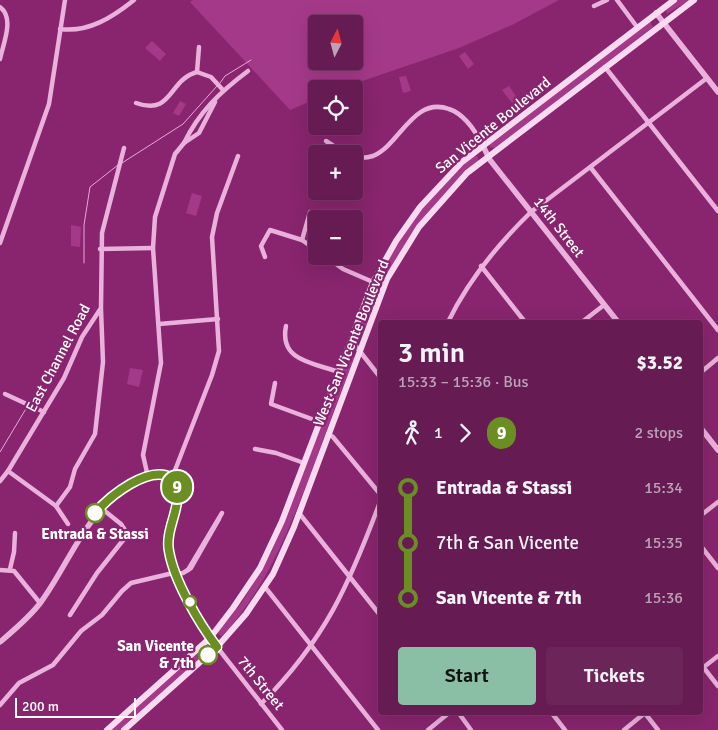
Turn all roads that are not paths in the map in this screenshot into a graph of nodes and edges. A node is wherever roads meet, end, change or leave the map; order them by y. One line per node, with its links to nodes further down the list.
1 (65, 0): 12 (street)
2 (134, 0): 12 (street)
3 (607, 0): 7 (street)
4 (617, 0): 11 (street)
5 (674, 0): 9 (main road, San Vicente Boulevard)
6 (694, 0): 10 (main road, West San Vicente Boulevard)
7 (594, 6)
8 (0, 7): 14 (street)
9 (656, 13): 10 (street); 11 (main road, San Vicente Boulevard)
10 (663, 23): 15 (main road, West San Vicente Boulevard); 18 (street)
11 (637, 27): 27 (main road, San Vicente Boulevard)
12 (60, 29): 37 (street)
13 (199, 47): 17 (street)
14 (0, 59)
15 (605, 67): 23 (street); 30 (main road, West San Vicente Boulevard)
16 (248, 71): 19 (street)
17 (197, 72): 19 (street); 22 (street)
18 (708, 78): 20 (street); 23 (street)
19 (223, 90): 21 (street)
20 (718, 92)
21 (215, 102): 25 (street); 25 (street)
22 (136, 103)
23 (649, 124): 32 (street); 33 (street)
24 (326, 141): 26 (street)
25 (184, 143): 39 (street)
26 (332, 145)
27 (483, 146): 30 (street, 14th Street); 31 (street); 44 (main road, San Vicente Boulevard)
28 (124, 148): 40 (street, East Channel Road)
29 (238, 156): 47 (street)
30 (488, 156): 34 (street, 14th Street); 56 (main road, West San Vicente Boulevard)
31 (363, 157)
32 (591, 168): 34 (street); 54 (street)
33 (718, 211)
34 (531, 212): 43 (street); 45 (street, 14th Street)
35 (308, 219): 36 (street)
36 (302, 240): 38 (street); 41 (street)
37 (0, 243)
38 (308, 244)
39 (153, 248): 40 (street); 52 (street)
40 (100, 249): 46 (street, East Channel Road)
41 (265, 257)
42 (337, 265): 44 (street)
43 (481, 266): 48 (street); 49 (street)
44 (373, 282): 55 (main road, San Vicente Boulevard)
45 (604, 305): 50 (street); 51 (street, 14th Street)
46 (101, 308): 63 (street, East Channel Road); 76 (street)
47 (218, 319): 52 (street); 72 (street)
48 (449, 320)
49 (523, 320)
50 (585, 320)
51 (616, 320)
52 (159, 324): 71 (street)
53 (286, 326): 59 (street)
54 (718, 330)
55 (351, 340): 56 (street); 59 (main road, San Vicente Boulevard)
56 (360, 353): 60 (street); 66 (main road, West San Vicente Boulevard)
57 (718, 358): 58 (street)
58 (703, 370)
59 (339, 372): 64 (main road, San Vicente Boulevard)
60 (378, 375)
61 (275, 383): 64 (street)
62 (5, 394): 63 (street)
63 (44, 412): 70 (street, East Channel Road)
64 (320, 422): 69 (main road, San Vicente Boulevard)
65 (703, 431): 68 (street)
66 (328, 434): 74 (street); 80 (main road, West San Vicente Boulevard)
67 (255, 449): 69 (street)
68 (718, 450)
69 (304, 463): 94 (main road, San Vicente Boulevard)
70 (8, 472): 73 (street, East Channel Road); 76 (street)
71 (148, 477): 72 (street); 77 (street)
72 (172, 478): 88 (street, 7th Street)
73 (0, 480)
74 (378, 492)
75 (718, 502): 81 (street)
76 (56, 506): 82 (street)
77 (100, 507): 91 (street); 93 (street)
78 (378, 507): 89 (street)
79 (222, 513): 88 (street)
80 (299, 513): 89 (street); 90 (main road, West San Vicente Boulevard)
81 (703, 514)
82 (68, 524)
83 (15, 532): 86 (street)
84 (703, 549): 85 (street)
85 (718, 568)
86 (10, 569): 87 (street); 91 (street)
87 (0, 570)
88 (177, 574): 94 (street, 7th Street); 103 (street)
89 (351, 578): 92 (street); 96 (street)
90 (265, 587): 96 (street); 97 (main road, West San Vicente Boulevard)
91 (40, 603): 95 (street)
92 (378, 612)
93 (70, 615)
94 (210, 638): 97 (street, 7th Street); 109 (main road, San Vicente Boulevard)
95 (0, 642)
96 (312, 646): 102 (street); 112 (street)
97 (217, 647): 102 (street, 7th Street); 110 (main road, West San Vicente Boulevard)
98 (718, 656): 99 (street)
99 (703, 666)
100 (703, 669): 101 (street)
101 (718, 686)
102 (262, 704): 111 (street, 7th Street)
103 (0, 705)
104 (446, 715): 113 (street)
105 (460, 715): 114 (street)
106 (553, 715): 115 (street)
107 (643, 715): 116 (street)
108 (647, 715): 117 (street)
109 (107, 730)
110 (124, 730)
111 (281, 730)
112 (378, 730)
113 (428, 730)
114 (471, 730)
115 (565, 730)
116 (624, 730)
117 (658, 730)

